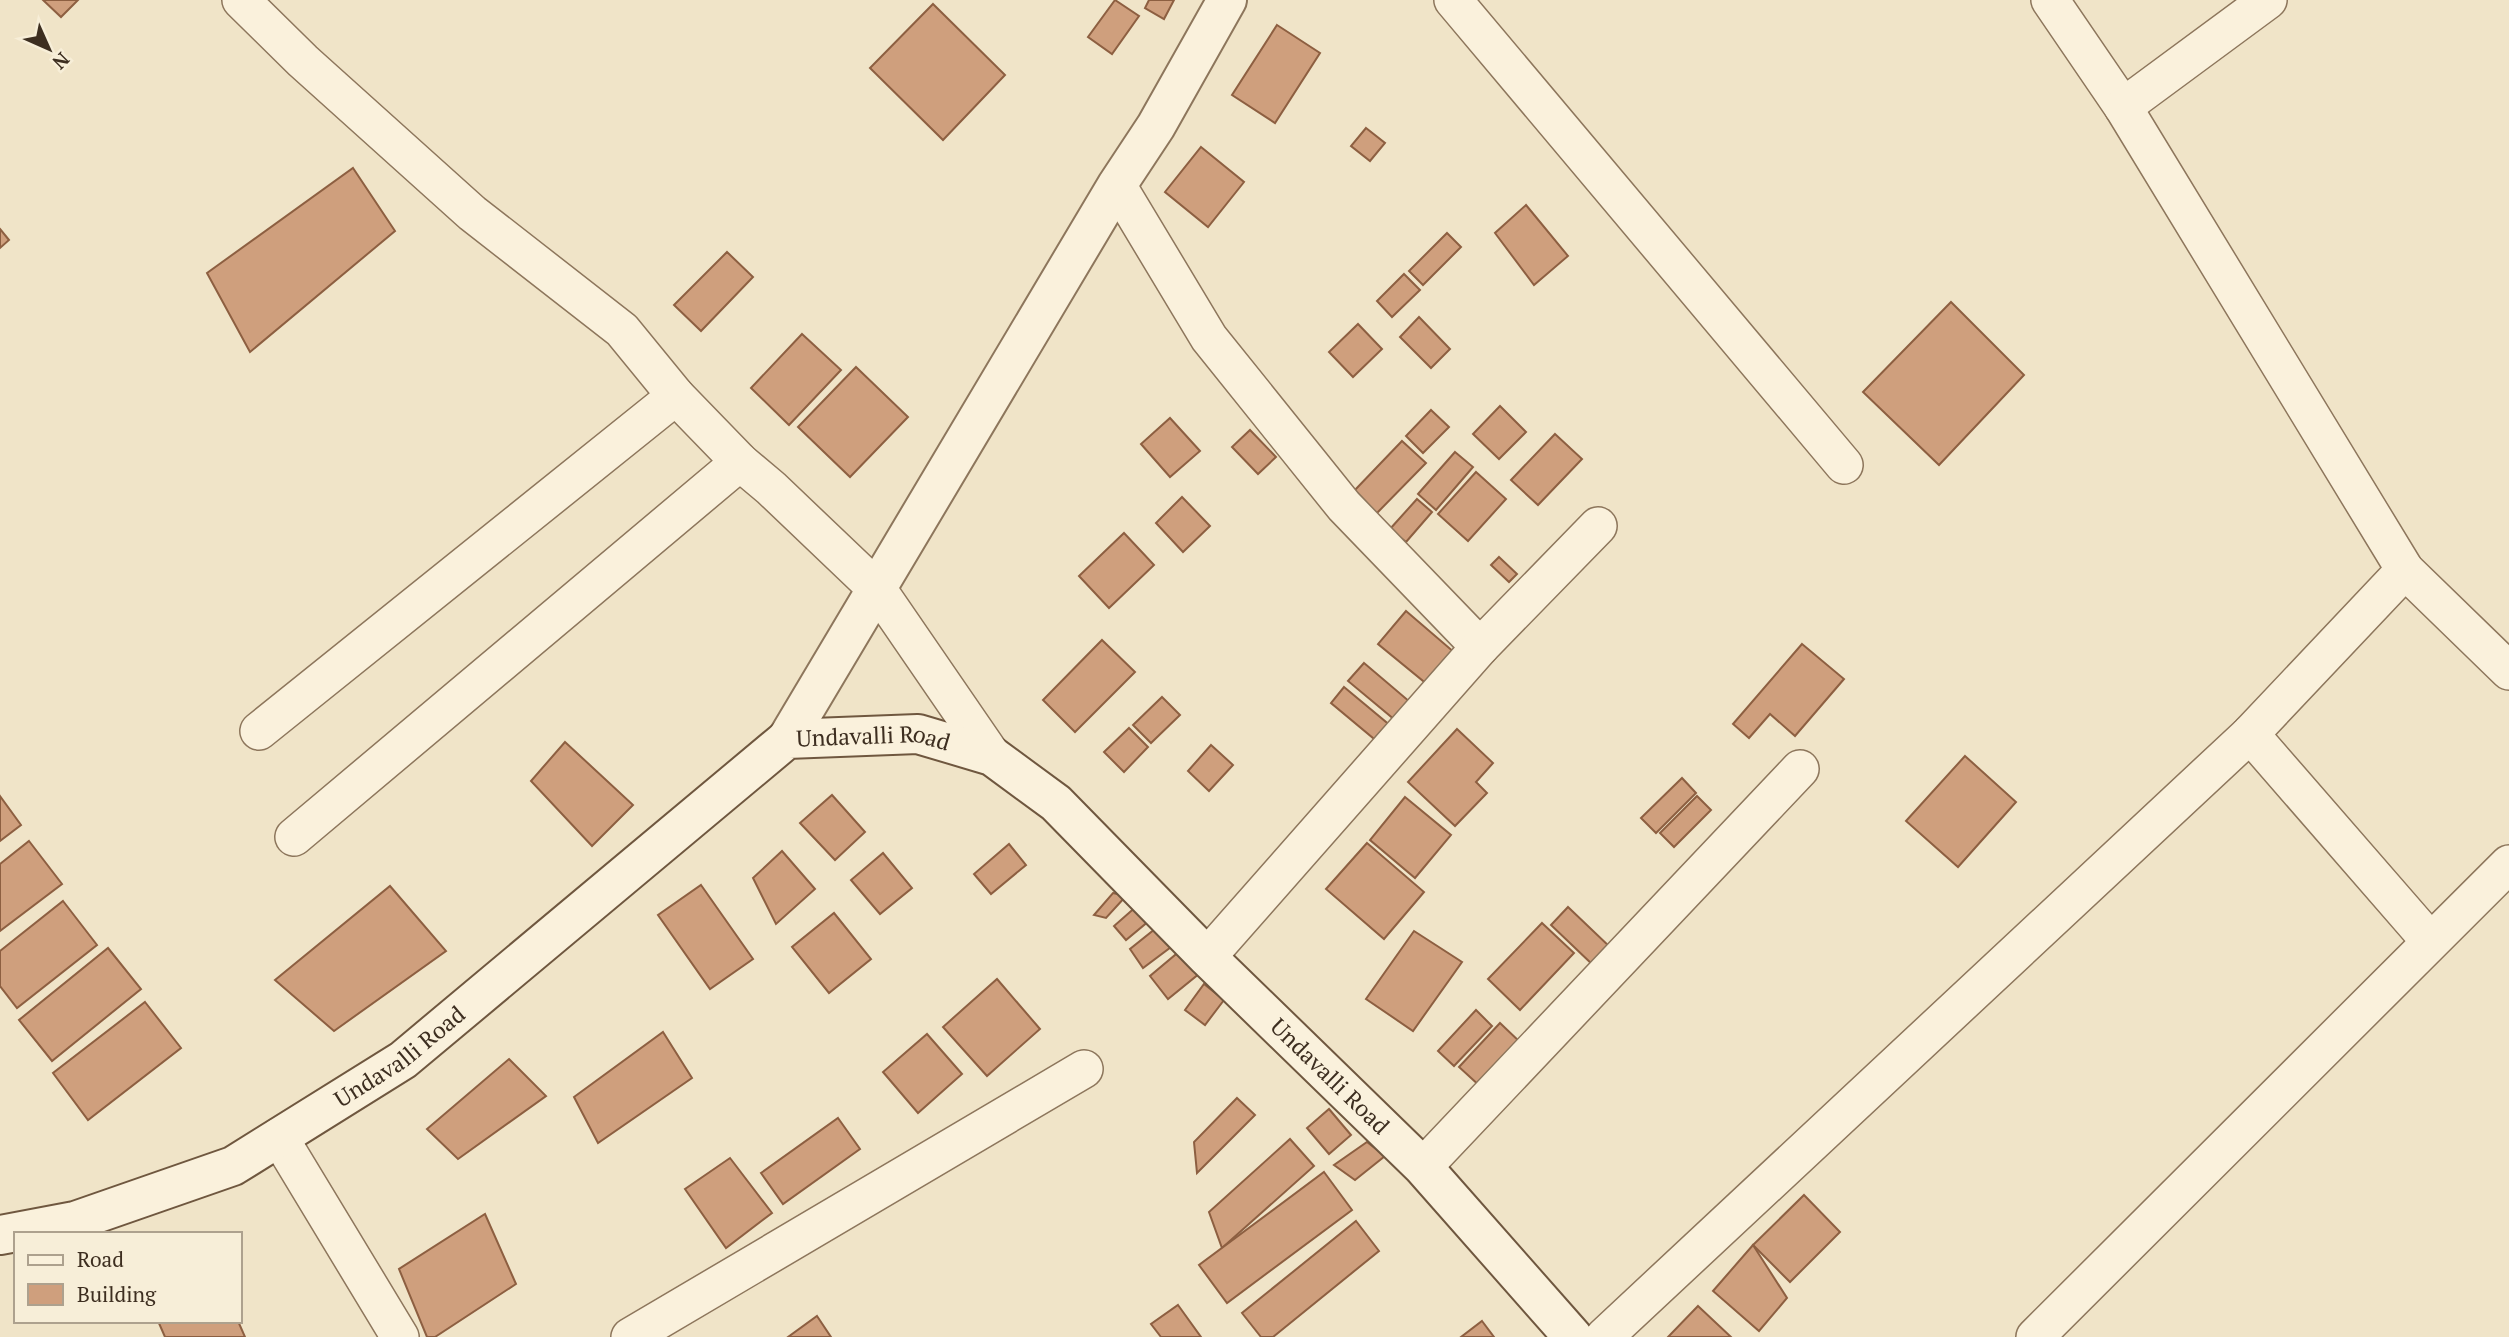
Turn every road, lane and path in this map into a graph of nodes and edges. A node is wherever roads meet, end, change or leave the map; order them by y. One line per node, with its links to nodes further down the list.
1 (241, 0): 8 (street)
2 (1227, 0): 7 (main road)
3 (1453, 0): 10 (street)
4 (2050, 0): 6 (street)
5 (2268, 0): 6 (street)
6 (2123, 107): 12 (street)
7 (1117, 185): 13 (main road); 14 (street)
8 (676, 396): 9 (street); 16 (street)
9 (740, 462): 13 (street); 21 (street)
10 (1844, 465)
11 (1598, 526): 14 (street)
12 (2405, 570): 15 (street); 17 (street)
13 (878, 590): 18 (main road); 19 (street)
14 (1480, 647): 24 (street)
15 (2507, 665)
16 (259, 731)
17 (2250, 734): 23 (street); 32 (street)
18 (787, 739): 19 (main road, Undavalli Road); 26 (main road, Undavalli Road)
19 (992, 757): 24 (main road, Undavalli Road)
20 (1800, 769): 27 (street)
21 (294, 836)
22 (2509, 864): 23 (street)
23 (2430, 941): 33 (street)
24 (1207, 957): 27 (main road, Undavalli Road)
25 (1084, 1069): 30 (street)
26 (279, 1137): 28 (main road, Undavalli Road); 29 (street)
27 (1423, 1167): 31 (main road, Undavalli Road)
28 (16, 1232)
29 (400, 1337)
30 (630, 1337)
31 (1573, 1337)
32 (1604, 1337)
33 (2035, 1337)

